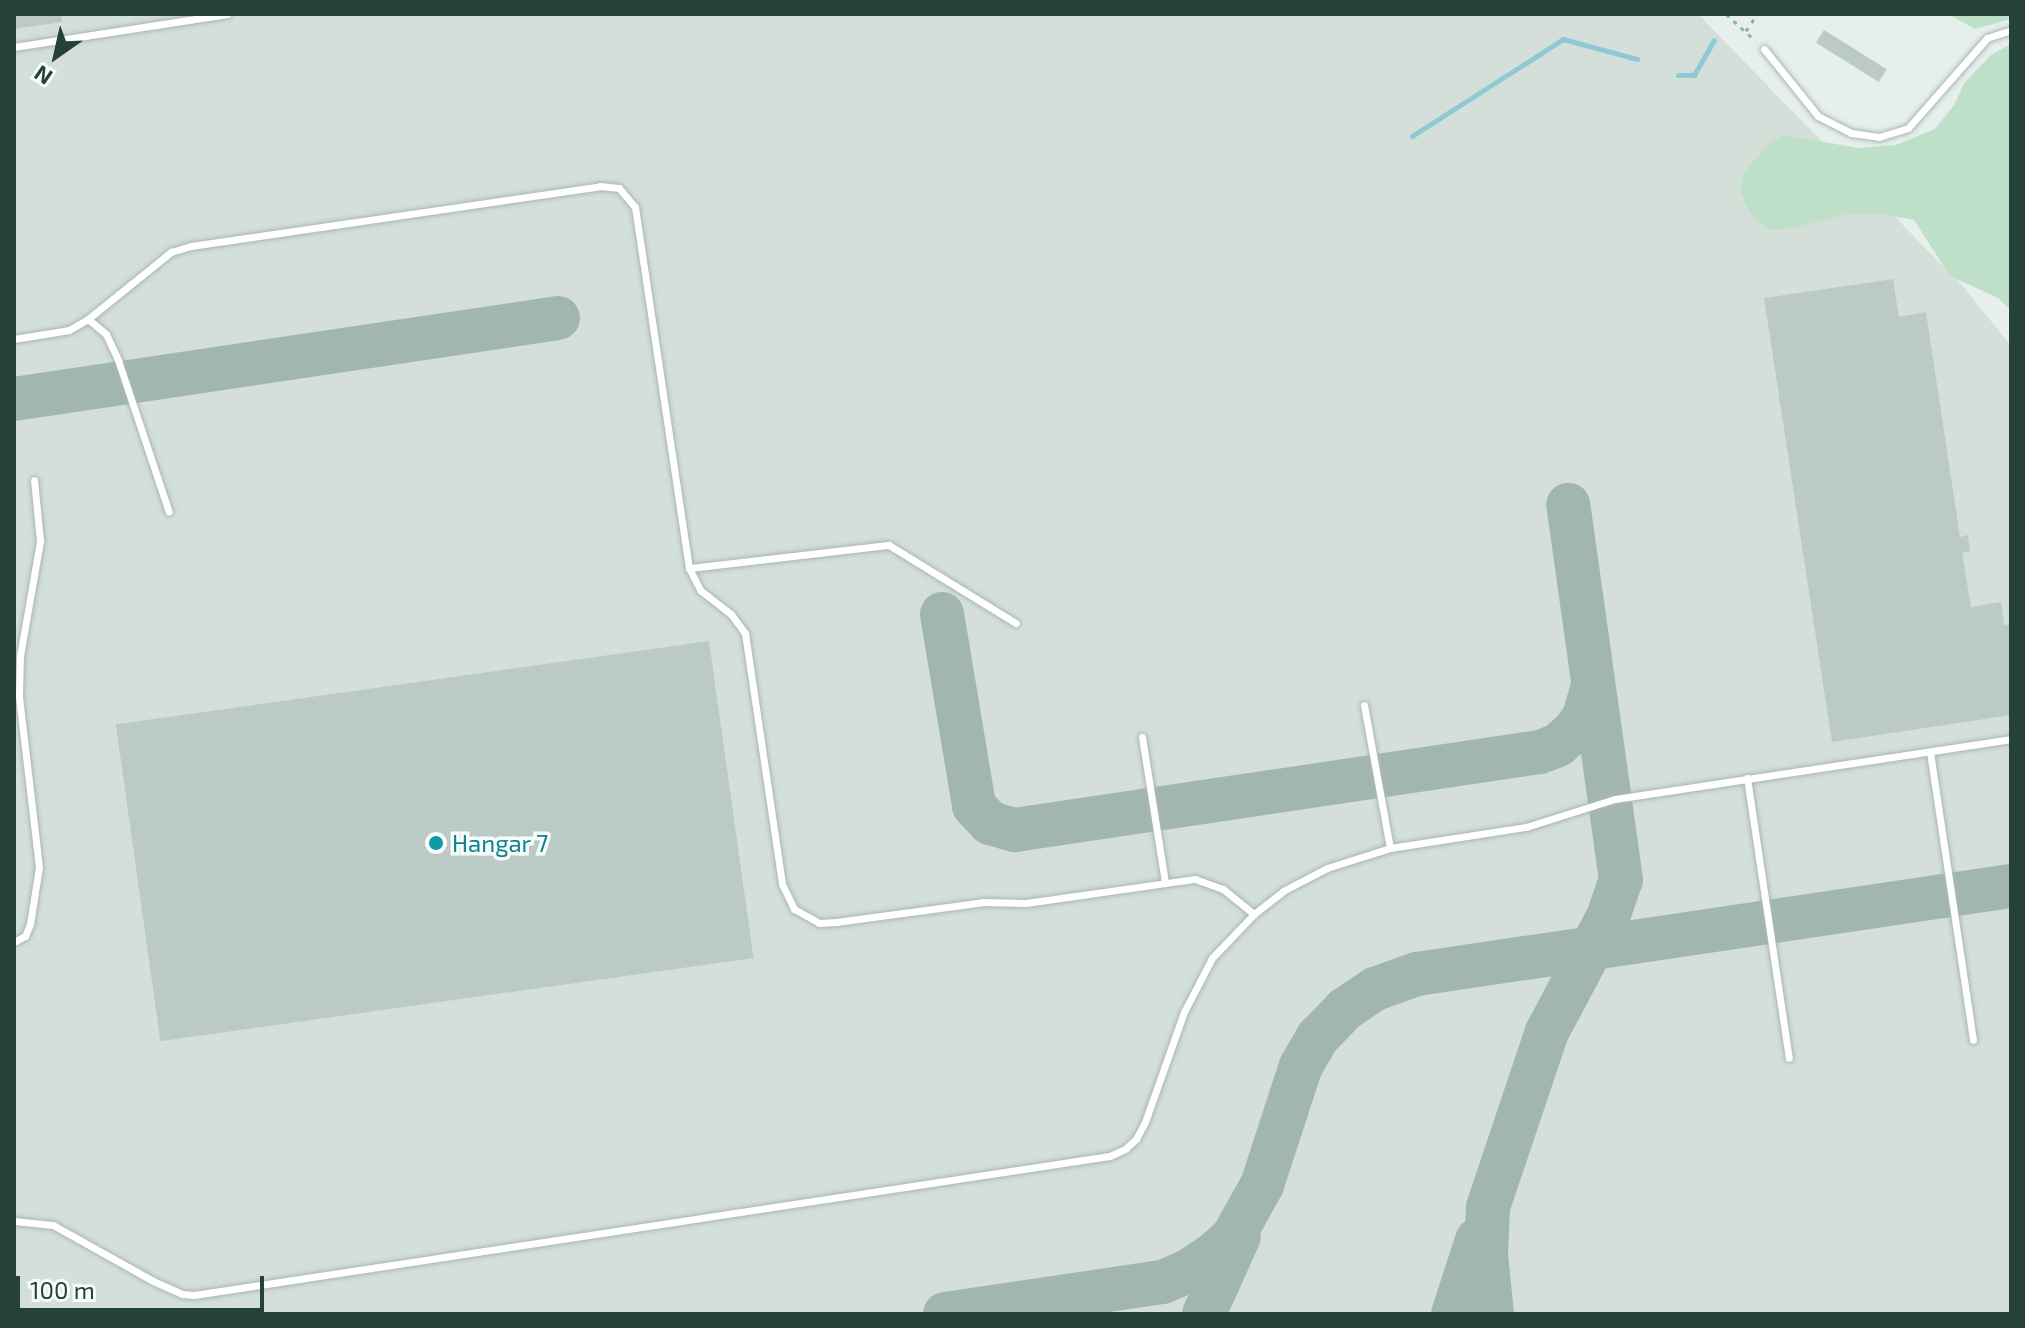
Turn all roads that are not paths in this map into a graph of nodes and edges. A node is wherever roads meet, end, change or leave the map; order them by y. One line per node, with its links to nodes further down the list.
1 (227, 14): 3 (lane)
2 (2011, 30): 4 (lane)
3 (14, 47)
4 (1764, 49)
5 (88, 319): 6 (lane); 8 (lane); 9 (lane)
6 (14, 339)
7 (34, 480): 19 (lane)
8 (169, 512)
9 (689, 568): 10 (lane); 17 (lane)
10 (1016, 623)
11 (1364, 705): 16 (lane)
12 (1142, 737): 17 (lane)
13 (2011, 739): 14 (lane)
14 (1930, 752): 15 (lane); 20 (lane)
15 (1747, 778): 16 (lane); 21 (lane)
16 (1390, 848): 18 (lane)
17 (1165, 882): 18 (lane)
18 (1254, 914): 22 (lane)
19 (14, 942)
20 (1973, 1040)
21 (1789, 1058)
22 (14, 1221)

